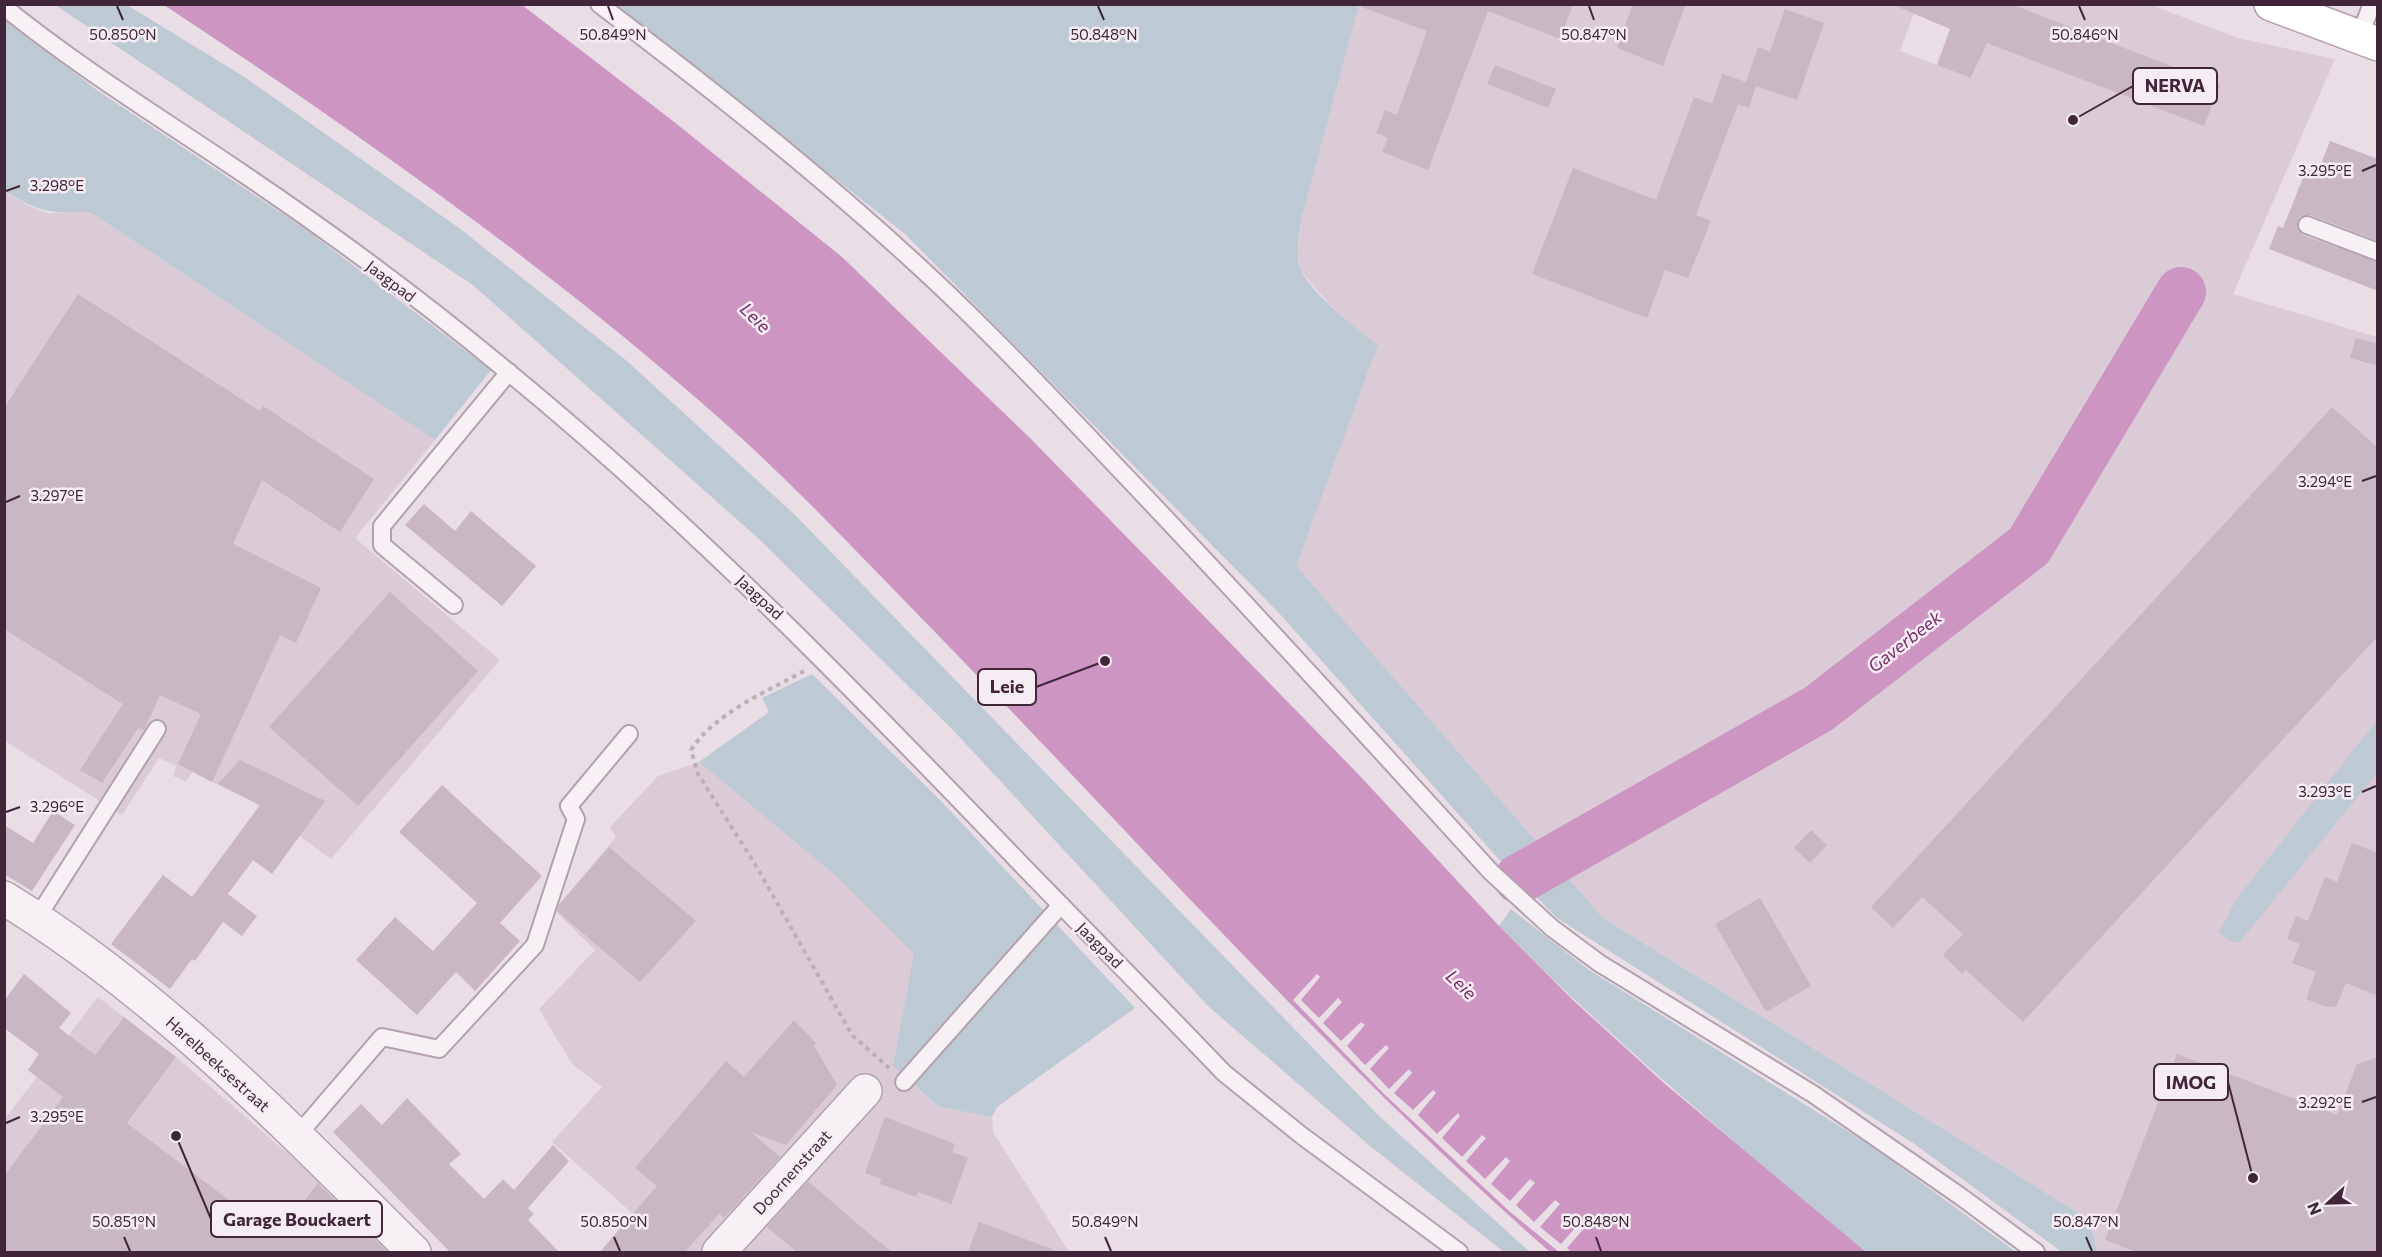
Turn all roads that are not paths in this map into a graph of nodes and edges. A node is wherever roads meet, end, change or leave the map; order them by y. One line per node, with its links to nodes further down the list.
1 (599, 4): 21 (lane)
2 (2271, 4): 5 (main road)
3 (2372, 4): 5 (lane)
4 (4, 7): 8 (lane, Jaagpad)
5 (2368, 41)
6 (2307, 225): 7 (lane)
7 (2378, 252)
8 (509, 372): 9 (lane); 13 (lane, Jaagpad)
9 (454, 605)
10 (157, 729): 14 (lane)
11 (629, 734): 17 (lane)
12 (4, 898): 14 (street, Harelbeeksestraat)
13 (1061, 905): 15 (lane); 20 (lane, Jaagpad)
14 (37, 918): 17 (street, Harelbeeksestraat)
15 (904, 1082)
16 (866, 1091): 19 (street, Doornenstraat)
17 (297, 1136): 18 (street, Harelbeeksestraat)
18 (414, 1252)
19 (719, 1252)
20 (1459, 1252)
21 (2036, 1252)

